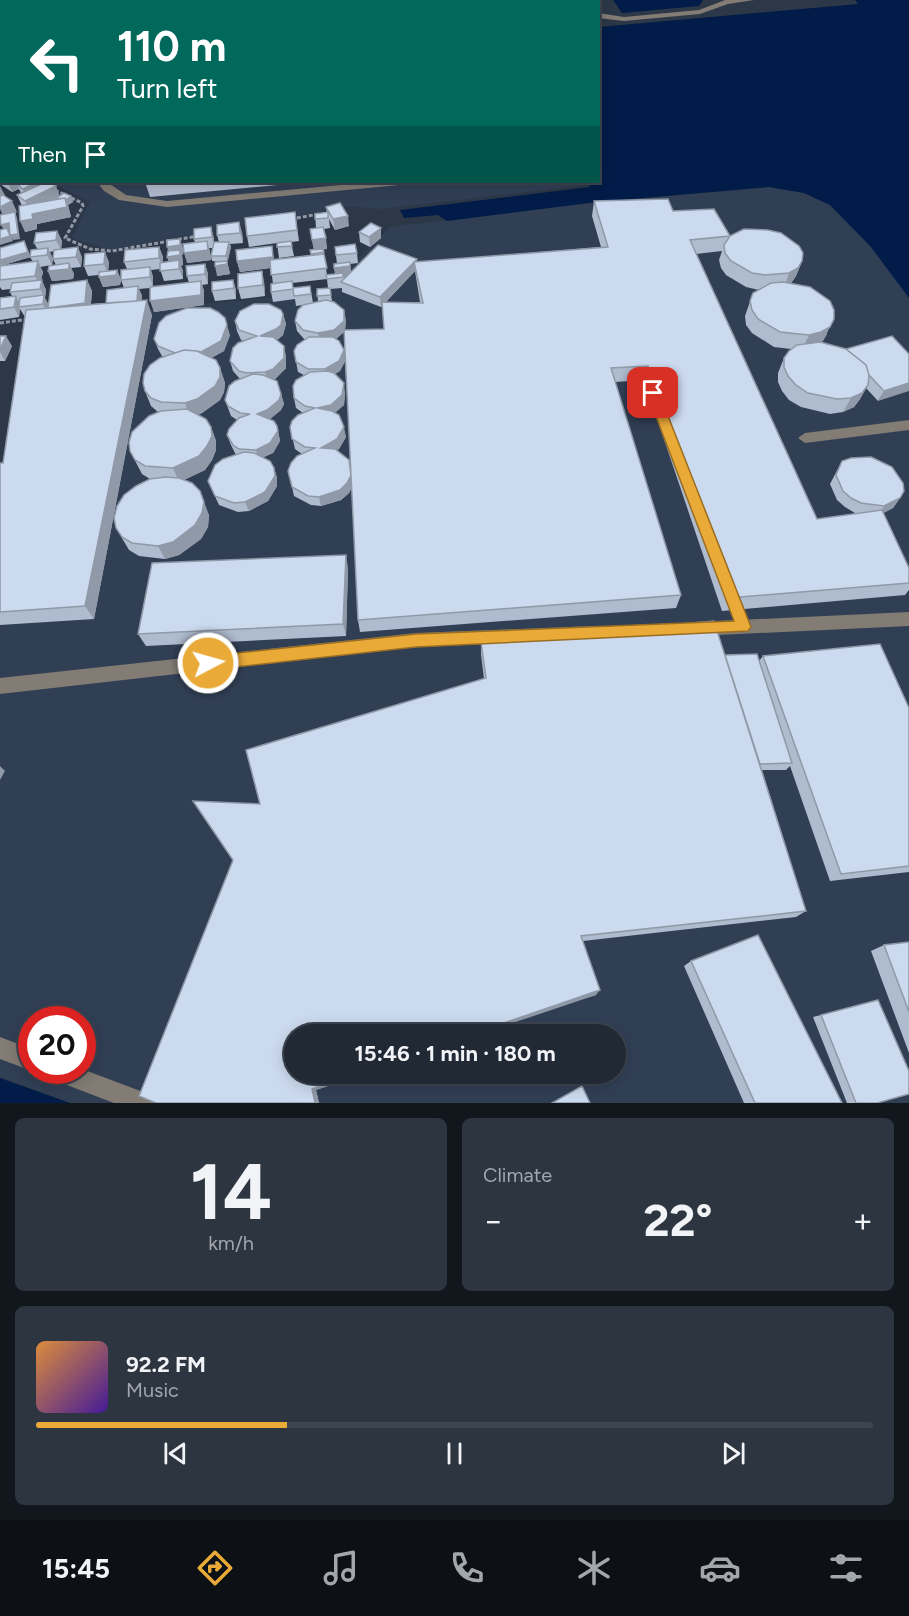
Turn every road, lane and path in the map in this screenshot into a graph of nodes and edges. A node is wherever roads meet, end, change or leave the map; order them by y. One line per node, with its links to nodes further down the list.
1 (750, 0): 2 (lane)
2 (600, 15)
3 (103, 183): 4 (lane)
4 (389, 183)
5 (47, 186): 8 (path)
6 (320, 214): 7 (path)
7 (286, 220)
8 (206, 235)
9 (30, 319): 10 (path)
10 (0, 323)
11 (909, 425): 12 (lane)
12 (805, 438)
13 (909, 619): 14 (lane)
14 (685, 629)
15 (615, 632): 16 (lane)
16 (0, 686)
17 (0, 1048): 18 (lane)
18 (18, 1055)
19 (93, 1084): 20 (lane)
20 (143, 1103)

